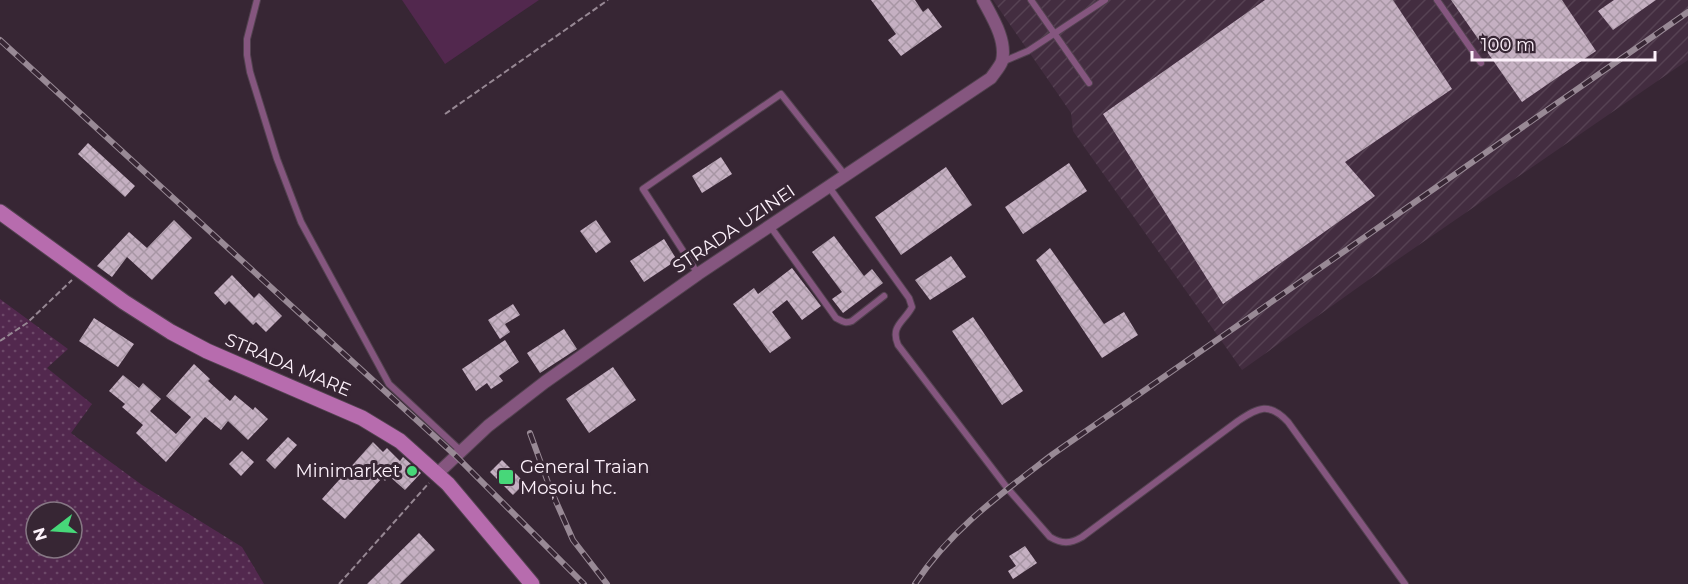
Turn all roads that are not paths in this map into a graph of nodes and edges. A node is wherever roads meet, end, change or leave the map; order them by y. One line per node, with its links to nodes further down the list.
1 (257, 0): 16 (lane)
2 (983, 0): 7 (street)
3 (1031, 0): 6 (lane)
4 (1105, 0): 6 (lane)
5 (1437, 0): 8 (lane)
6 (1054, 35): 7 (lane); 9 (lane)
7 (1002, 62): 10 (street, STRADA UZINEI)
8 (1480, 63)
9 (1089, 83)
10 (845, 175): 11 (street, STRADA UZINEI); 14 (lane)
11 (829, 186): 13 (street, STRADA UZINEI); 19 (lane)
12 (0, 212): 17 (main road, STRADA MARE)
13 (770, 226): 14 (street, STRADA UZINEI); 15 (lane)
14 (698, 274): 16 (street, STRADA UZINEI)
15 (884, 296)
16 (461, 451): 17 (street, STRADA UZINEI)
17 (438, 473): 18 (main road, STRADA MARE)
18 (532, 584)
19 (1405, 584)

